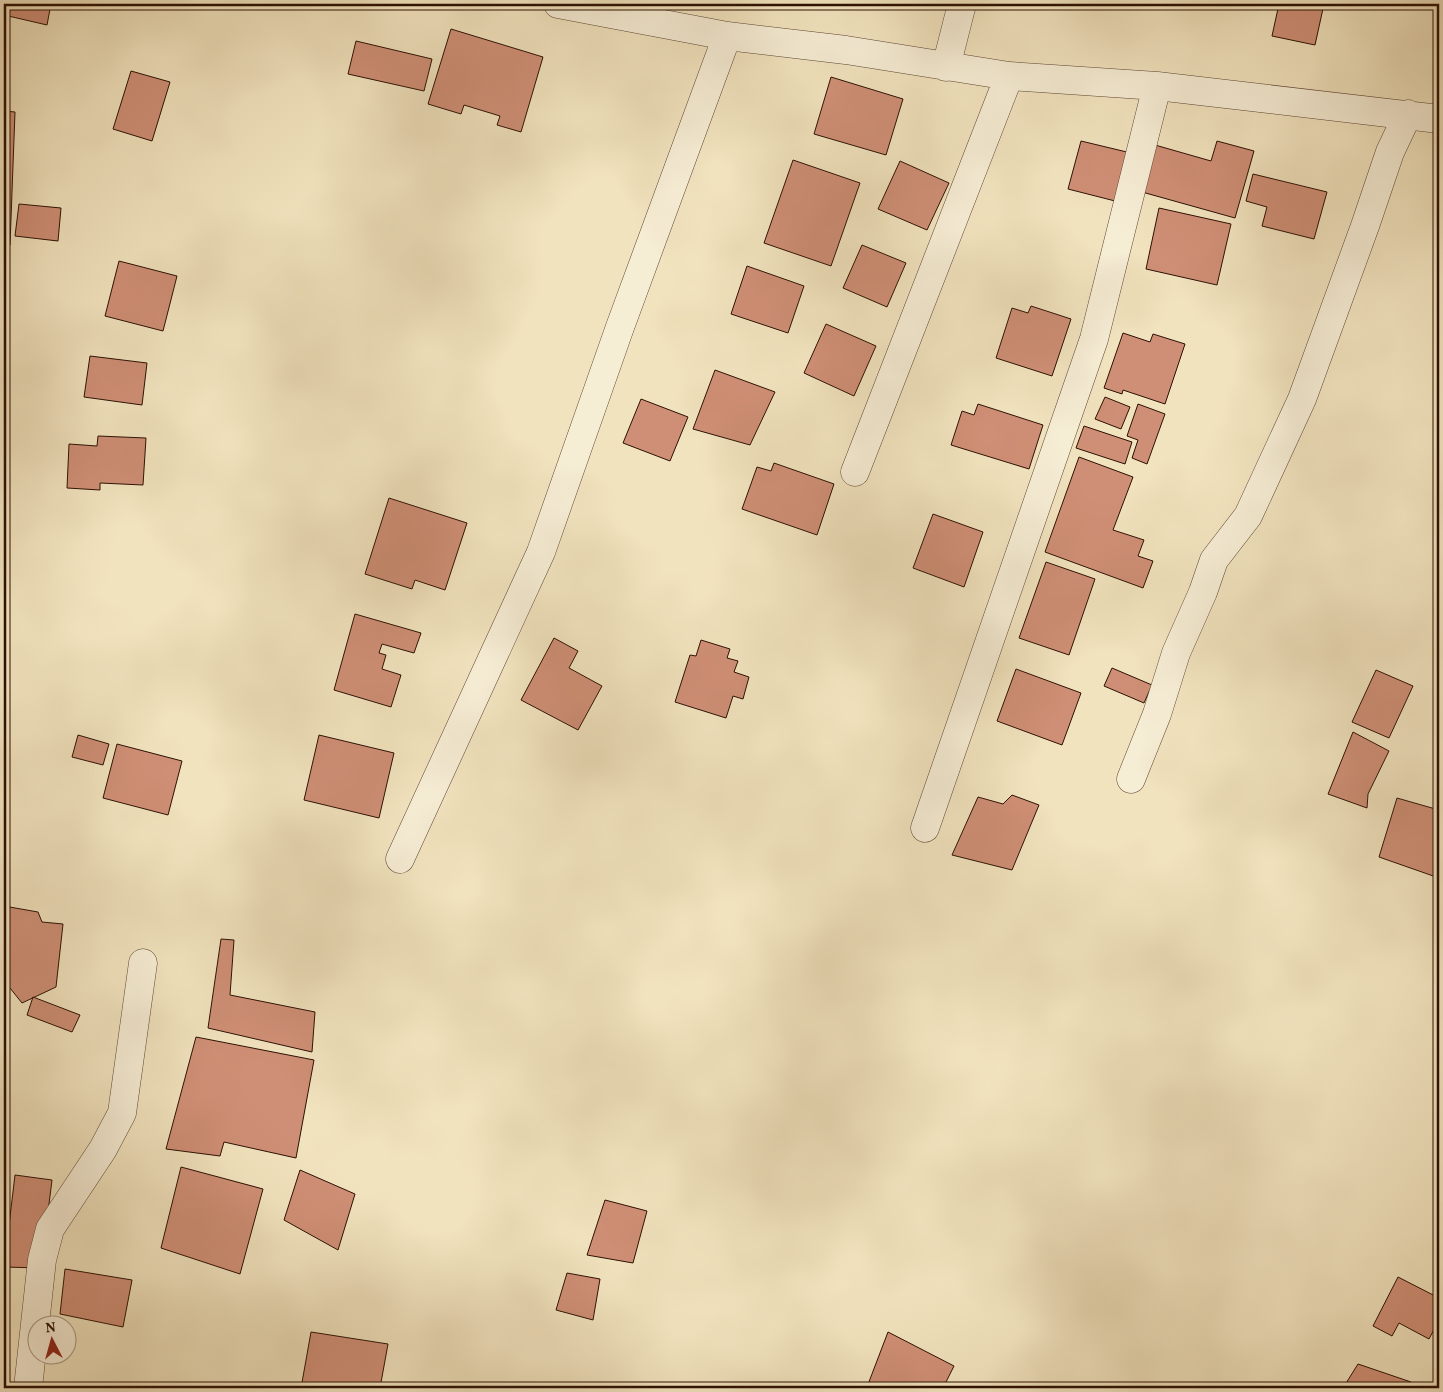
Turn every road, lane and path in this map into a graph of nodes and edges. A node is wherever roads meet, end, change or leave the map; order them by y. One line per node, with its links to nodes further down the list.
1 (558, 4): 3 (street)
2 (962, 4): 4 (street)
3 (727, 36): 4 (street); 12 (street)
4 (946, 67): 5 (street)
5 (1009, 76): 6 (street); 9 (street)
6 (1157, 86): 7 (street); 11 (street)
7 (1408, 114): 8 (street); 10 (street)
8 (1439, 119)
9 (855, 472)
10 (1131, 779)
11 (925, 828)
12 (400, 859)
13 (143, 963): 14 (street)
14 (28, 1388)

